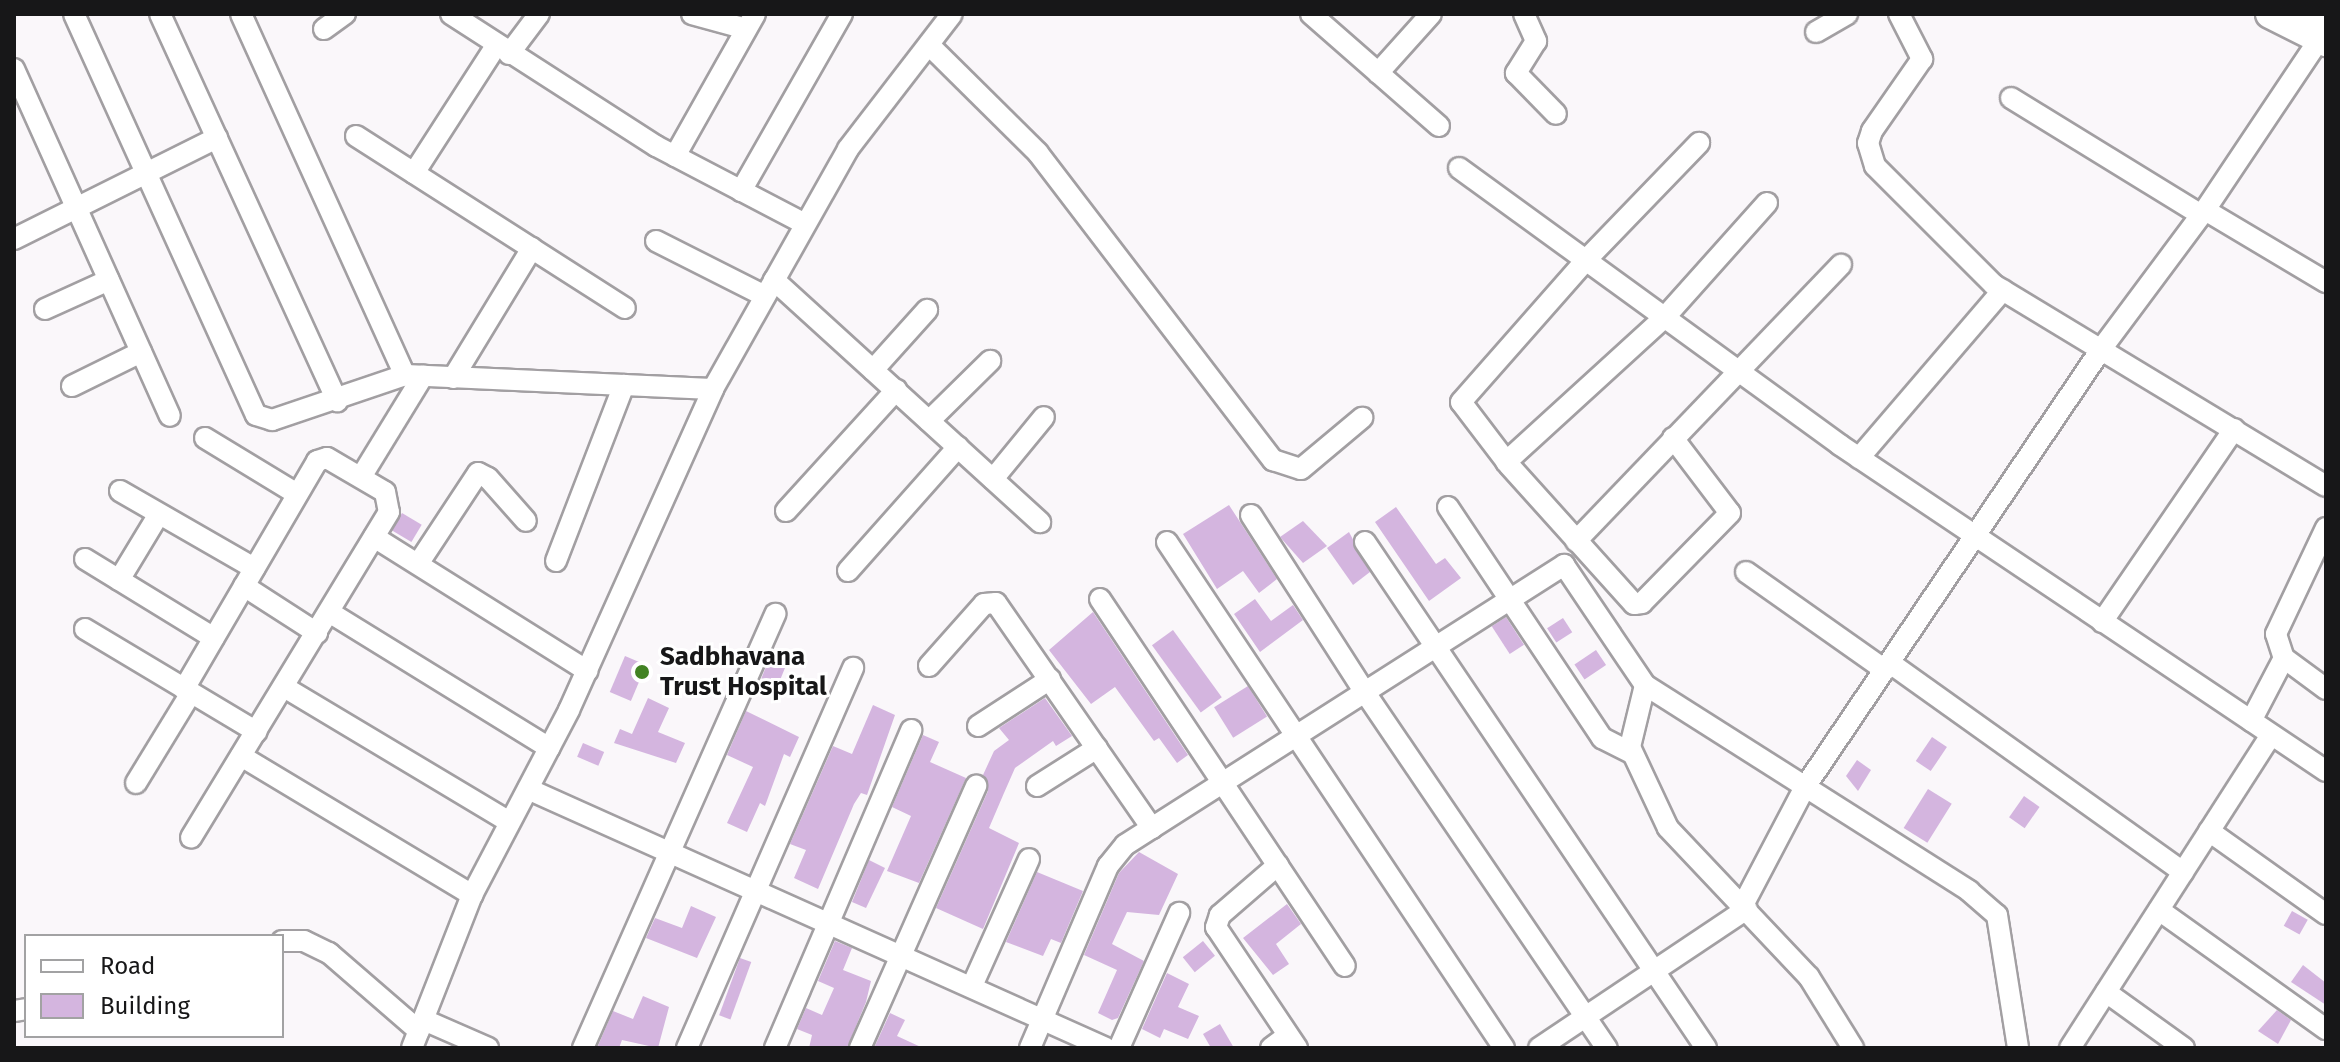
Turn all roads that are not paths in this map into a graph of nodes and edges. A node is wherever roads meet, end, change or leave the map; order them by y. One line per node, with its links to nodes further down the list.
1 (74, 14): 32 (street)
2 (160, 14): 28 (street)
3 (241, 14): 57 (street)
4 (345, 14): 17 (street)
5 (451, 14): 21 (street)
6 (539, 14): 21 (street)
7 (692, 14): 16 (street)
8 (842, 14): 34 (street)
9 (952, 14): 20 (street)
10 (1311, 14): 23 (street)
11 (1431, 14): 23 (street)
12 (1524, 14): 25 (street)
13 (1847, 14): 19 (street)
14 (1899, 14): 47 (street)
15 (2270, 14): 18 (highway)
16 (751, 22): 30 (street)
17 (324, 29)
18 (2323, 29): 37 (street)
19 (1816, 32)
20 (929, 45): 38 (street); 66 (street)
21 (502, 50): 30 (street); 33 (street)
22 (14, 69): 36 (street)
23 (1378, 73): 26 (street)
24 (2011, 98): 37 (street)
25 (1556, 114)
26 (1439, 126)
27 (356, 136): 33 (street)
28 (217, 138): 32 (street); 63 (street)
29 (1699, 143): 42 (street)
30 (675, 156): 34 (street)
31 (1459, 168): 42 (street)
32 (145, 172): 36 (street); 63 (street)
33 (414, 173): 41 (street)
34 (741, 191): 38 (street)
35 (1767, 203): 51 (street)
36 (75, 205): 39 (street); 44 (street)
37 (2203, 213): 45 (street); 52 (street)
38 (805, 224): 46 (street)
39 (14, 239)
40 (656, 241): 46 (street)
41 (532, 248): 48 (street); 58 (street)
42 (1586, 260): 51 (street); 73 (street)
43 (1841, 265): 56 (street)
44 (109, 280): 49 (street); 53 (street)
45 (2326, 282)
46 (769, 288): 55 (street); 61 (street)
47 (2003, 290): 52 (street); 72 (street)
48 (625, 308)
49 (45, 309)
50 (927, 310): 55 (street)
51 (1665, 317): 56 (street); 73 (street)
52 (2102, 348): 68 (street); 87 (street)
53 (141, 352): 60 (street); 64 (street)
54 (990, 361): 67 (street)
55 (873, 370): 62 (street)
56 (1737, 370): 70 (street); 72 (street)
57 (414, 376): 58 (street); 63 (street); 74 (street)
58 (453, 378): 59 (street)
59 (624, 385): 61 (street); 92 (street)
60 (72, 386)
61 (713, 389): 111 (street)
62 (896, 390): 67 (street); 80 (street)
63 (337, 401)
64 (170, 416)
65 (1044, 417): 75 (street)
66 (1362, 418)
67 (929, 421): 71 (street)
68 (2234, 429): 76 (street); 102 (street)
69 (205, 438): 78 (street)
70 (1673, 438): 88 (street); 88 (street)
71 (958, 447): 75 (street); 94 (street)
72 (1859, 458): 87 (street)
73 (1506, 462): 88 (street)
74 (361, 477): 78 (street); 86 (street)
75 (993, 479): 84 (street)
76 (2326, 486)
77 (120, 491): 81 (street)
78 (297, 494): 96 (street)
79 (1448, 507): 98 (street)
80 (786, 511)
81 (159, 514): 96 (street); 97 (street)
82 (1251, 515): 117 (street)
83 (526, 521): 93 (street)
84 (1040, 522)
85 (2326, 528): 107 (street)
86 (374, 537): 93 (street); 100 (street)
87 (1976, 538): 102 (street); 109 (street)
88 (1576, 541)
89 (1167, 542): 123 (street)
90 (1365, 542): 106 (street)
91 (85, 559): 97 (street)
92 (556, 561)
93 (418, 564): 111 (street)
94 (848, 571)
95 (1746, 572): 109 (street)
96 (249, 577): 104 (street); 105 (street)
97 (119, 580): 105 (street)
98 (1509, 598): 106 (street); 113 (street); 126 (street)
99 (1100, 599): 129 (street)
100 (329, 612): 104 (street); 124 (street)
101 (775, 614): 139 (street)
102 (2102, 622): 118 (street)
103 (85, 629): 116 (street)
104 (317, 633): 114 (street)
105 (214, 638): 116 (street)
106 (1435, 646): 117 (street); 153 (street)
107 (2284, 658): 115 (street); 118 (street)
108 (929, 666): 112 (street)
109 (1887, 666): 133 (street); 142 (street)
110 (853, 668): 143 (street)
111 (588, 671): 124 (street)
112 (1050, 679): 119 (street); 125 (street)
113 (1645, 685): 126 (street); 133 (street)
114 (284, 687): 121 (street); 135 (street)
115 (2326, 689)
116 (187, 691): 121 (street); 130 (street)
117 (1364, 691): 123 (street); 156 (street)
118 (2251, 721): 122 (street)
119 (978, 726)
120 (911, 730): 149 (street)
121 (257, 732): 127 (street)
122 (2271, 735): 128 (street); 137 (street)
123 (1293, 737): 129 (street); 170 (street)
124 (549, 748): 134 (street)
125 (1097, 748): 132 (street); 136 (street)
126 (1632, 753): 145 (street)
127 (241, 756): 138 (street); 144 (street)
128 (2326, 771)
129 (1223, 782): 136 (street); 141 (street)
130 (136, 783)
131 (976, 786): 151 (street)
132 (1037, 786)
133 (1805, 787): 145 (street); 175 (street)
134 (528, 789): 135 (street); 139 (street)
135 (510, 822): 144 (street)
136 (1152, 828): 157 (street)
137 (2209, 831): 142 (street); 148 (street)
138 (191, 838)
139 (670, 852): 143 (street); 162 (street)
140 (1029, 859): 154 (street)
141 (1278, 865): 152 (street); 160 (street)
142 (2183, 872): 146 (street)
143 (756, 890): 149 (street); 163 (street)
144 (472, 895): 159 (street)
145 (1745, 907): 153 (street); 174 (street)
146 (2159, 910): 155 (street); 158 (street)
147 (1179, 913): 168 (street)
148 (2326, 914)
149 (829, 922): 151 (street); 164 (street)
150 (284, 941): 159 (street)
151 (902, 955): 154 (street); 165 (street)
152 (1345, 966)
153 (1655, 970): 156 (street); 173 (street)
154 (972, 986): 157 (street)
155 (2106, 992): 176 (street); 177 (street)
156 (1587, 1016): 171 (street); 172 (street)
157 (1043, 1017): 166 (street); 167 (street)
158 (2326, 1029)
159 (418, 1033): 161 (street)
160 (1292, 1041): 169 (street)
161 (488, 1048)
162 (583, 1048)
163 (687, 1048)
164 (775, 1048)
165 (860, 1048)
166 (1030, 1048)
167 (1106, 1048)
168 (1119, 1048)
169 (1271, 1048)
170 (1504, 1048)
171 (1539, 1048)
172 (1607, 1048)
173 (1706, 1048)
174 (1853, 1048)
175 (2018, 1048)
176 (2070, 1048)
177 (2184, 1048)

